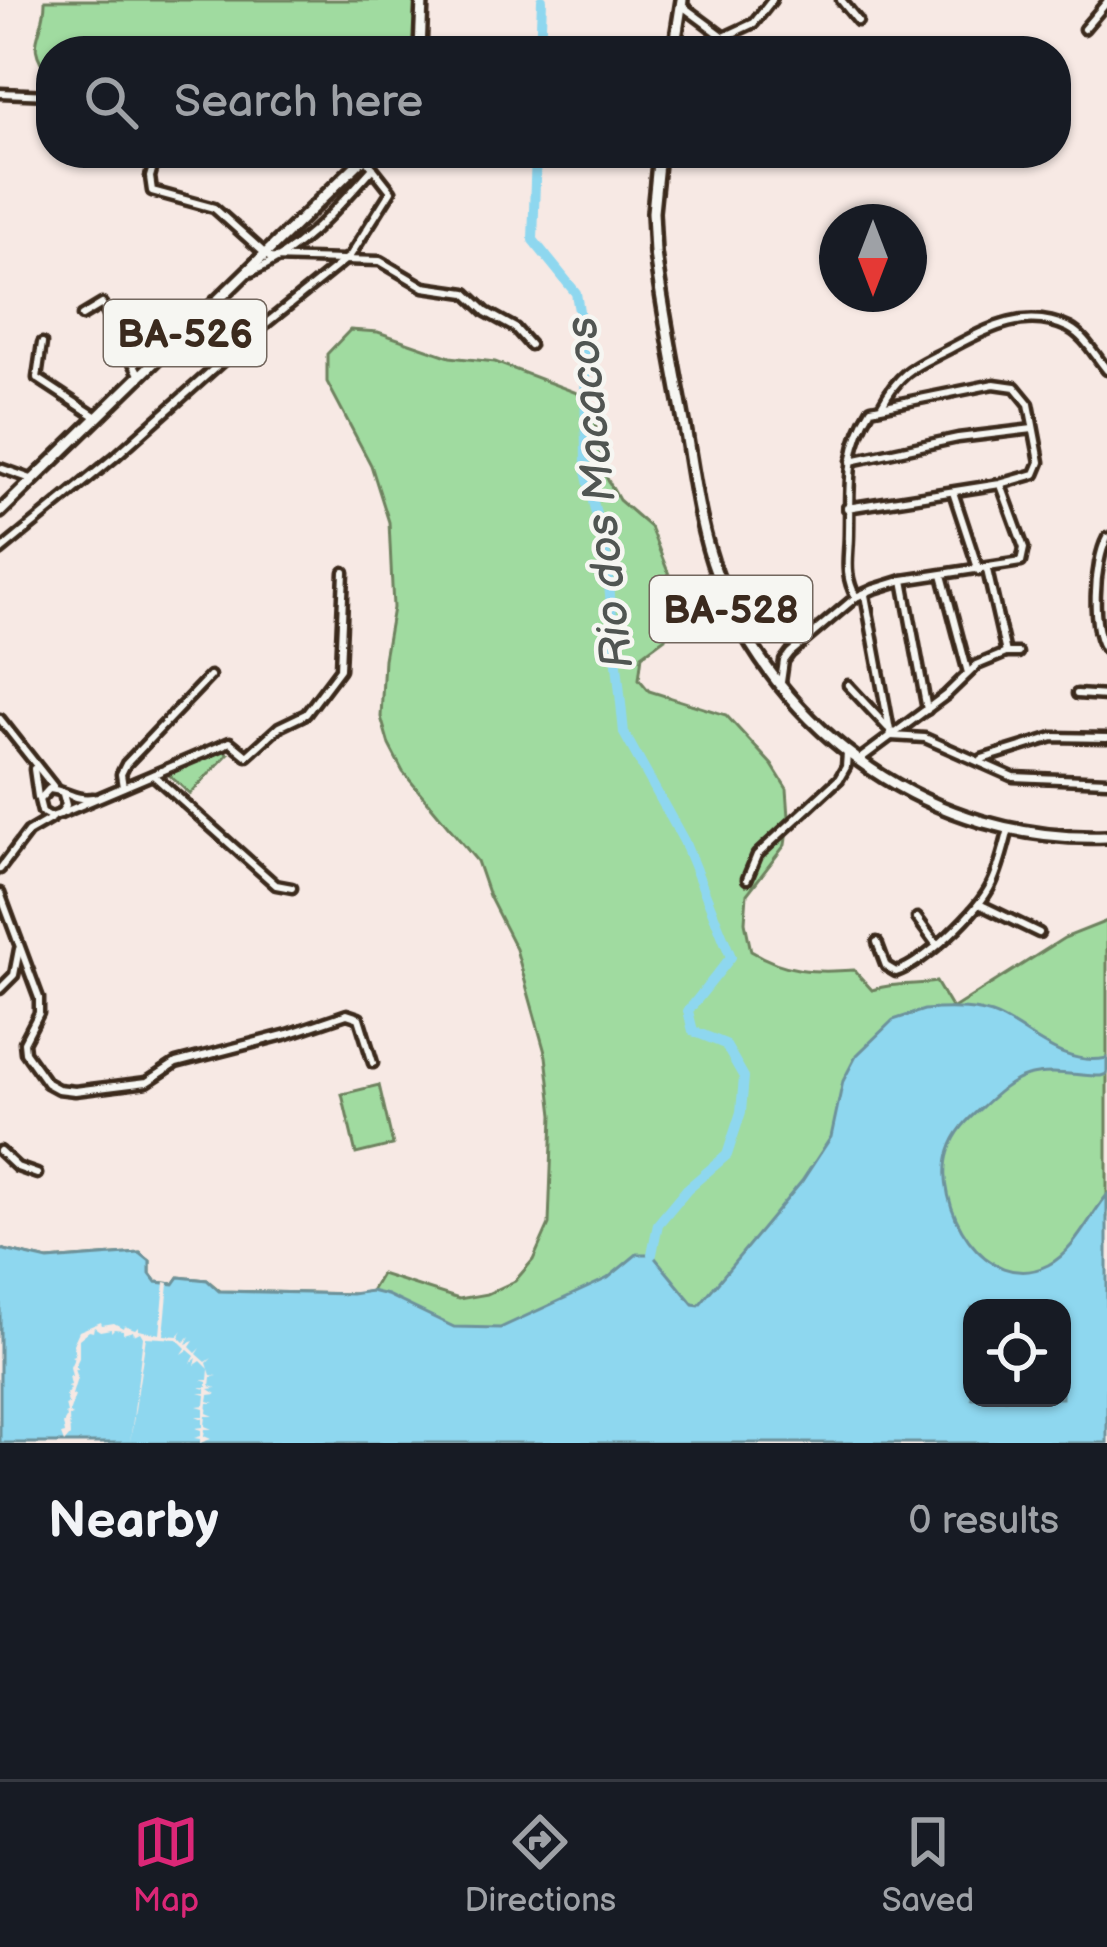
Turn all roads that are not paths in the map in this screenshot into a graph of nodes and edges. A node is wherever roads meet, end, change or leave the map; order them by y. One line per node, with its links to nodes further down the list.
1 (422, 0): 8 (main road)
2 (772, 0): 11 (street)
3 (841, 0): 6 (street)
4 (682, 2): 9 (main road); 10 (street)
5 (1107, 2): 7 (street)
6 (859, 21)
7 (1084, 29)
8 (421, 36)
9 (676, 36)
10 (723, 36)
11 (726, 36)
12 (0, 93): 13 (street)
13 (36, 94)
14 (153, 168): 19 (street)
15 (360, 168): 19 (main road, BA-526)
16 (364, 168): 20 (street)
17 (375, 168): 21 (street)
18 (657, 168): 54 (main road, BA-528)
19 (266, 256): 20 (street); 22 (main road, BA-526)
20 (282, 259): 21 (street); 22 (street)
21 (342, 262): 25 (street); 39 (street)
22 (246, 274): 27 (main road, BA-526)
23 (82, 316): 27 (street)
24 (42, 343): 29 (street)
25 (530, 345)
26 (1107, 370): 28 (street)
27 (141, 376): 29 (main road, BA-526)
28 (882, 405): 30 (street); 31 (street)
29 (98, 418): 33 (main road, BA-526)
30 (1033, 429): 31 (street); 34 (street)
31 (851, 461): 36 (street)
32 (0, 468): 33 (street)
33 (34, 480): 37 (main road, BA-526)
34 (1000, 484): 35 (street); 40 (street)
35 (953, 492): 36 (street); 40 (street)
36 (847, 508): 45 (street)
37 (0, 512)
38 (1107, 538): 41 (street)
39 (0, 551)
40 (983, 570): 43 (street); 49 (street)
41 (1103, 571): 46 (street)
42 (344, 572): 64 (street)
43 (942, 575): 44 (street); 51 (street)
44 (903, 580): 45 (street); 57 (street)
45 (860, 596): 54 (street); 59 (street)
46 (1097, 608): 47 (street); 48 (street)
47 (1107, 610)
48 (1107, 651)
49 (1006, 653): 50 (street); 51 (street)
50 (1018, 653)
51 (968, 673): 57 (street)
52 (210, 676): 66 (street)
53 (848, 685): 59 (street)
54 (781, 686): 61 (main road, BA-528)
55 (1077, 694): 56 (street)
56 (1107, 696)
57 (927, 710): 59 (street)
58 (0, 723): 63 (street)
59 (891, 733): 61 (street); 62 (street)
60 (1107, 738): 62 (street)
61 (852, 757): 71 (main road, BA-528); 75 (street)
62 (978, 760): 65 (street)
63 (34, 765): 67 (street); 69 (street)
64 (153, 775): 66 (street); 76 (street)
65 (1107, 781)
66 (123, 788): 68 (street)
67 (61, 792): 68 (street); 69 (street); 70 (street)
68 (97, 798): 70 (street)
69 (38, 801): 70 (street); 72 (street)
70 (58, 815): 72 (street)
71 (1009, 829): 73 (main road, BA-528); 78 (street)
72 (28, 832): 74 (street)
73 (1107, 837)
74 (0, 869)
75 (747, 879)
76 (292, 888)
77 (0, 893): 83 (street)
78 (979, 904): 80 (street); 82 (street)
79 (917, 918): 82 (street)
80 (1039, 933)
81 (877, 942): 82 (street)
82 (936, 944)
83 (19, 945): 84 (street); 85 (street)
84 (0, 989)
85 (373, 1063)
86 (0, 1151): 87 (street)
87 (37, 1174)

